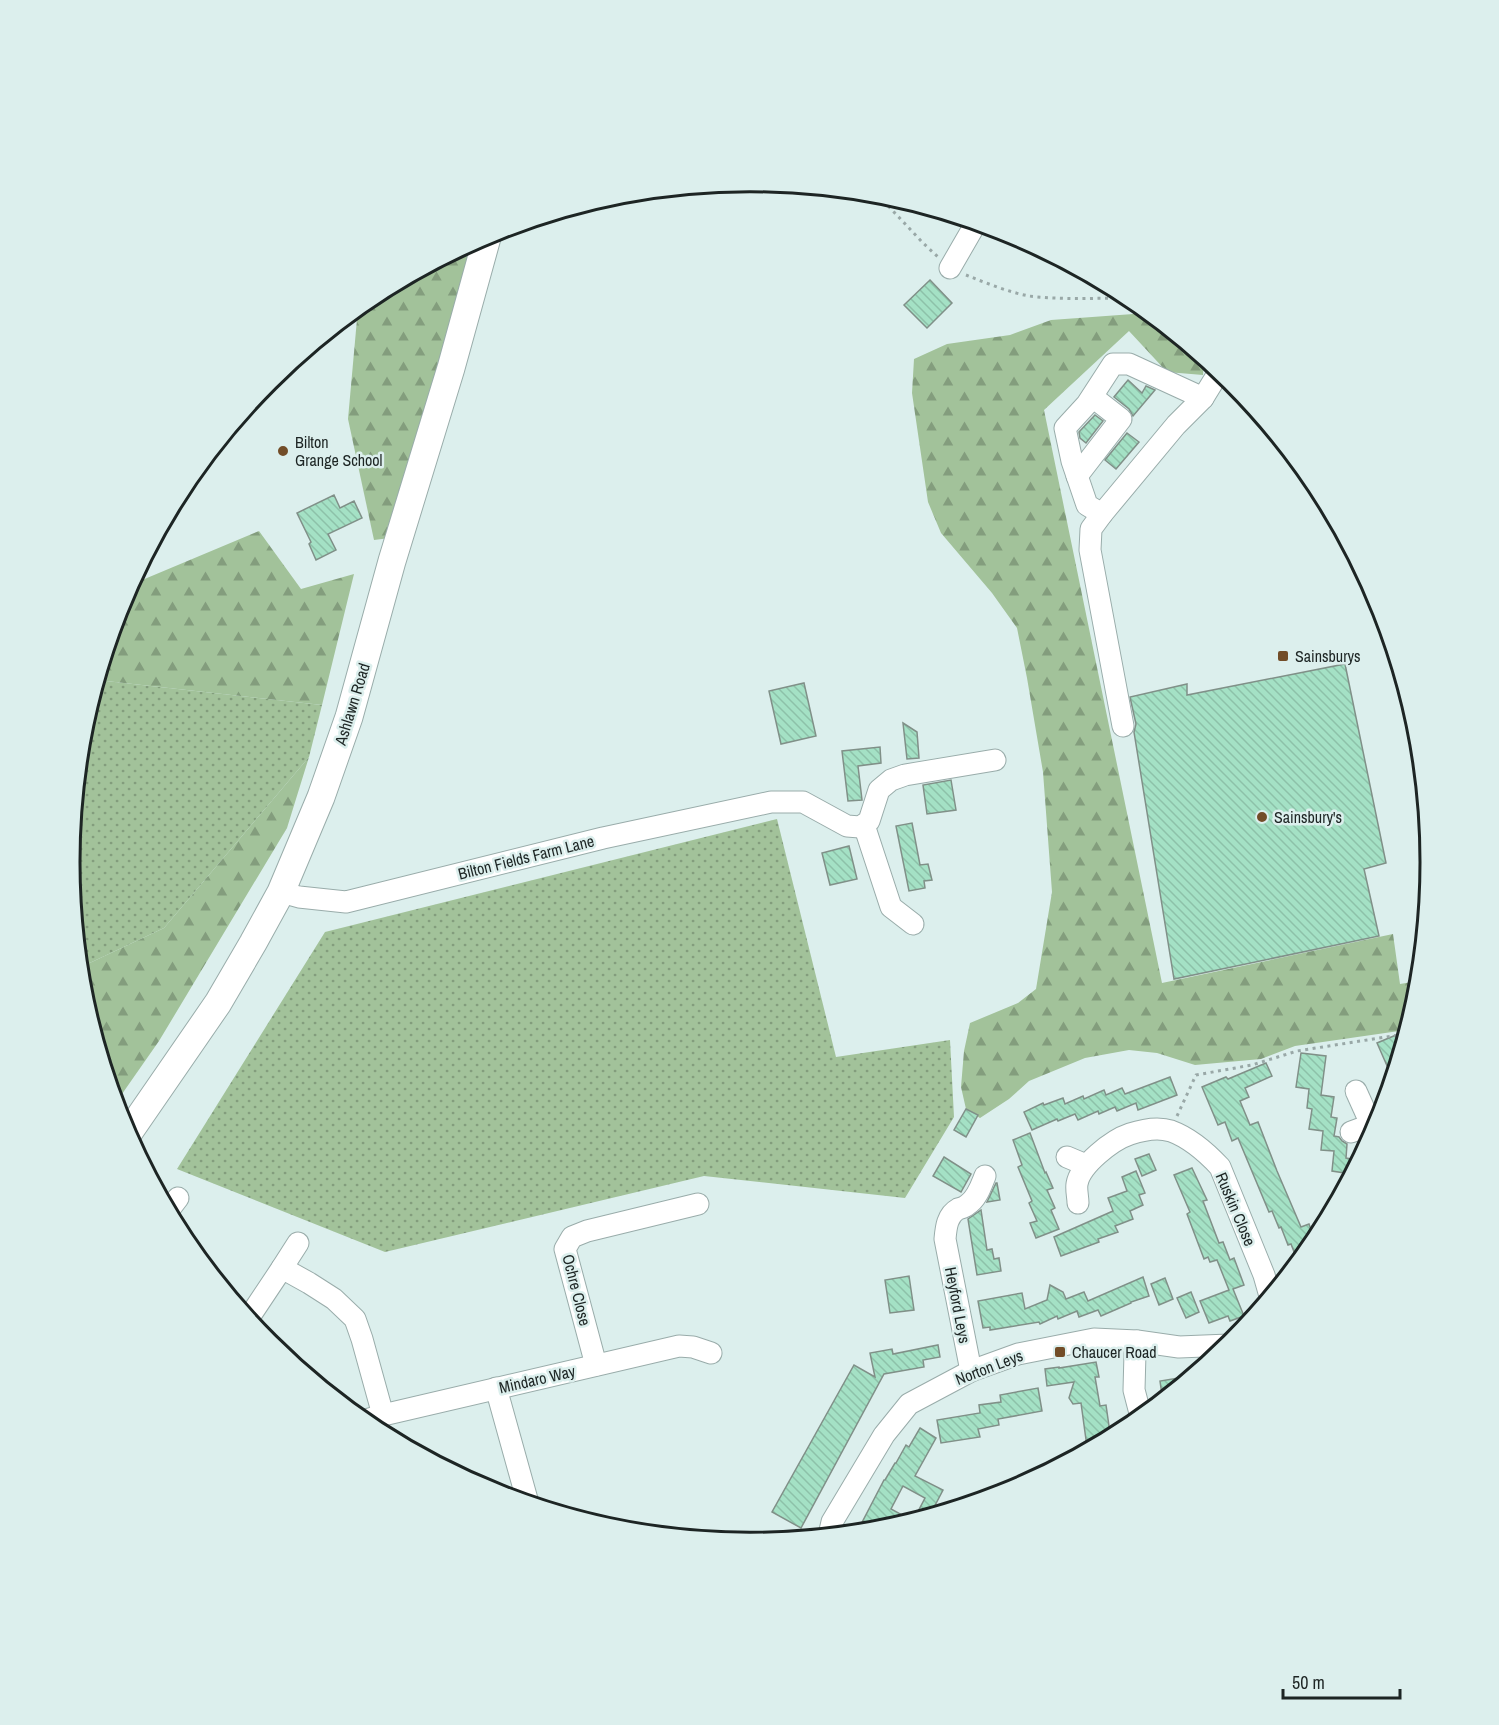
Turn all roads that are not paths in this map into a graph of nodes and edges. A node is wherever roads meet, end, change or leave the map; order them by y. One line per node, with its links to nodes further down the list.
1 (972, 231): 3 (street)
2 (484, 248): 12 (main road, Ashlawn Road)
3 (950, 268)
4 (1215, 381): 6 (street)
5 (1091, 401): 6 (street); 7 (street); 7 (street)
6 (1199, 402): 8 (street)
7 (1077, 476): 8 (street)
8 (1102, 514): 9 (street)
9 (1124, 726)
10 (995, 760): 11 (street)
11 (864, 825): 12 (street, Bilton Fields Farm Lane); 13 (street)
12 (281, 892): 15 (main road, Ashlawn Road)
13 (913, 924)
14 (1356, 1091): 16 (street)
15 (134, 1125)
16 (1364, 1127)
17 (985, 1176): 28 (street, Heyford Leys)
18 (1078, 1203): 22 (street, Ruskin Close)
19 (698, 1204): 27 (street, Ochre Close)
20 (298, 1243): 21 (street)
21 (282, 1268): 23 (street); 31 (street)
22 (1267, 1287)
23 (253, 1311)
24 (1137, 1341): 25 (street, Norton Leys); 28 (street, Norton Leys); 30 (street)
25 (1212, 1346)
26 (711, 1353): 27 (street, Mindaro Way)
27 (596, 1365): 29 (street, Mindaro Way)
28 (970, 1371): 34 (street, Norton Leys)
29 (496, 1388): 31 (street, Mindaro Way); 33 (street)
30 (1139, 1408)
31 (383, 1414): 32 (street, Mindaro Way)
32 (373, 1417)
33 (525, 1494)
34 (831, 1528)

